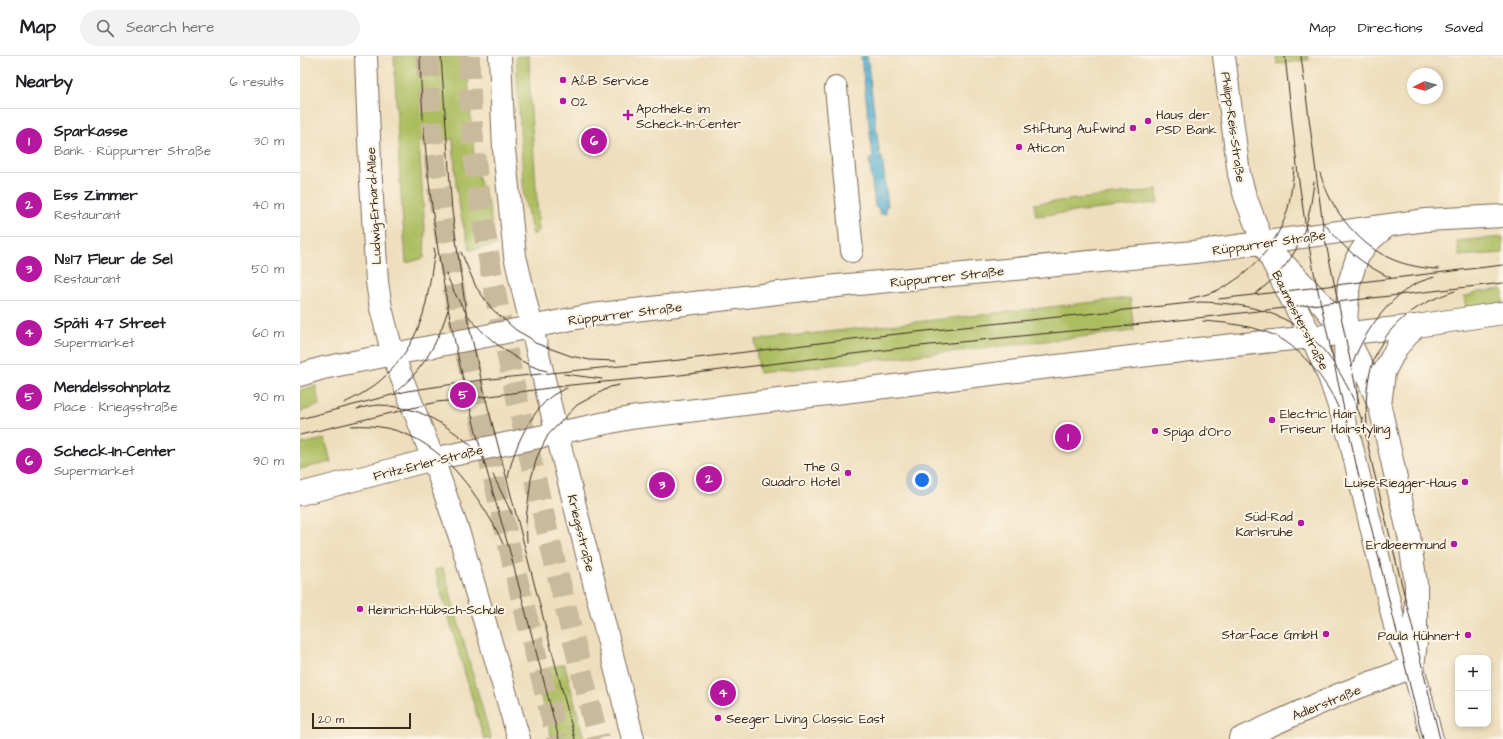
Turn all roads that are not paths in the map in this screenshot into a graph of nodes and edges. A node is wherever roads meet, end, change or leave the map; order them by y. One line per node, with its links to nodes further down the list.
1 (366, 56): 14 (main road, Ludwig-Erhard-Allee)
2 (500, 56): 11 (main road)
3 (1224, 56): 7 (main road, Philipp-Reis-Straße)
4 (836, 88): 8 (main road)
5 (1503, 216): 6 (main road, Rüppurrer Straße)
6 (1388, 225): 7 (main road, Rüppurrer Straße); 12 (main road)
7 (1265, 246): 11 (main road, Rüppurrer Straße); 12 (main road, Baumeisterstraße); 13 (main road, Baumeisterstraße)
8 (852, 251)
9 (1503, 313): 10 (main road)
10 (1416, 326): 12 (main road); 16 (main road)
11 (531, 327): 14 (main road, Rüppurrer Straße); 17 (main road, Kriegsstraße)
12 (1345, 333): 13 (main road); 16 (main road, Baumeisterstraße); 18 (main road)
13 (1312, 337): 17 (main road); 18 (main road, Baumeisterstraße)
14 (393, 355): 15 (main road); 19 (main road)
15 (300, 375)
16 (1380, 408): 21 (main road, Baumeisterstraße)
17 (557, 433): 19 (main road, Fritz-Erler-Straße); 23 (main road, Kriegsstraße)
18 (1350, 439): 21 (main road, Baumeisterstraße)
19 (433, 459): 20 (main road, Fritz-Erler-Straße); 22 (main road)
20 (300, 494)
21 (1413, 667): 24 (main road, Adlerstraße); 25 (main road, Baumeisterstraße)
22 (519, 739)
23 (633, 739)
24 (1240, 739)
25 (1432, 739)

